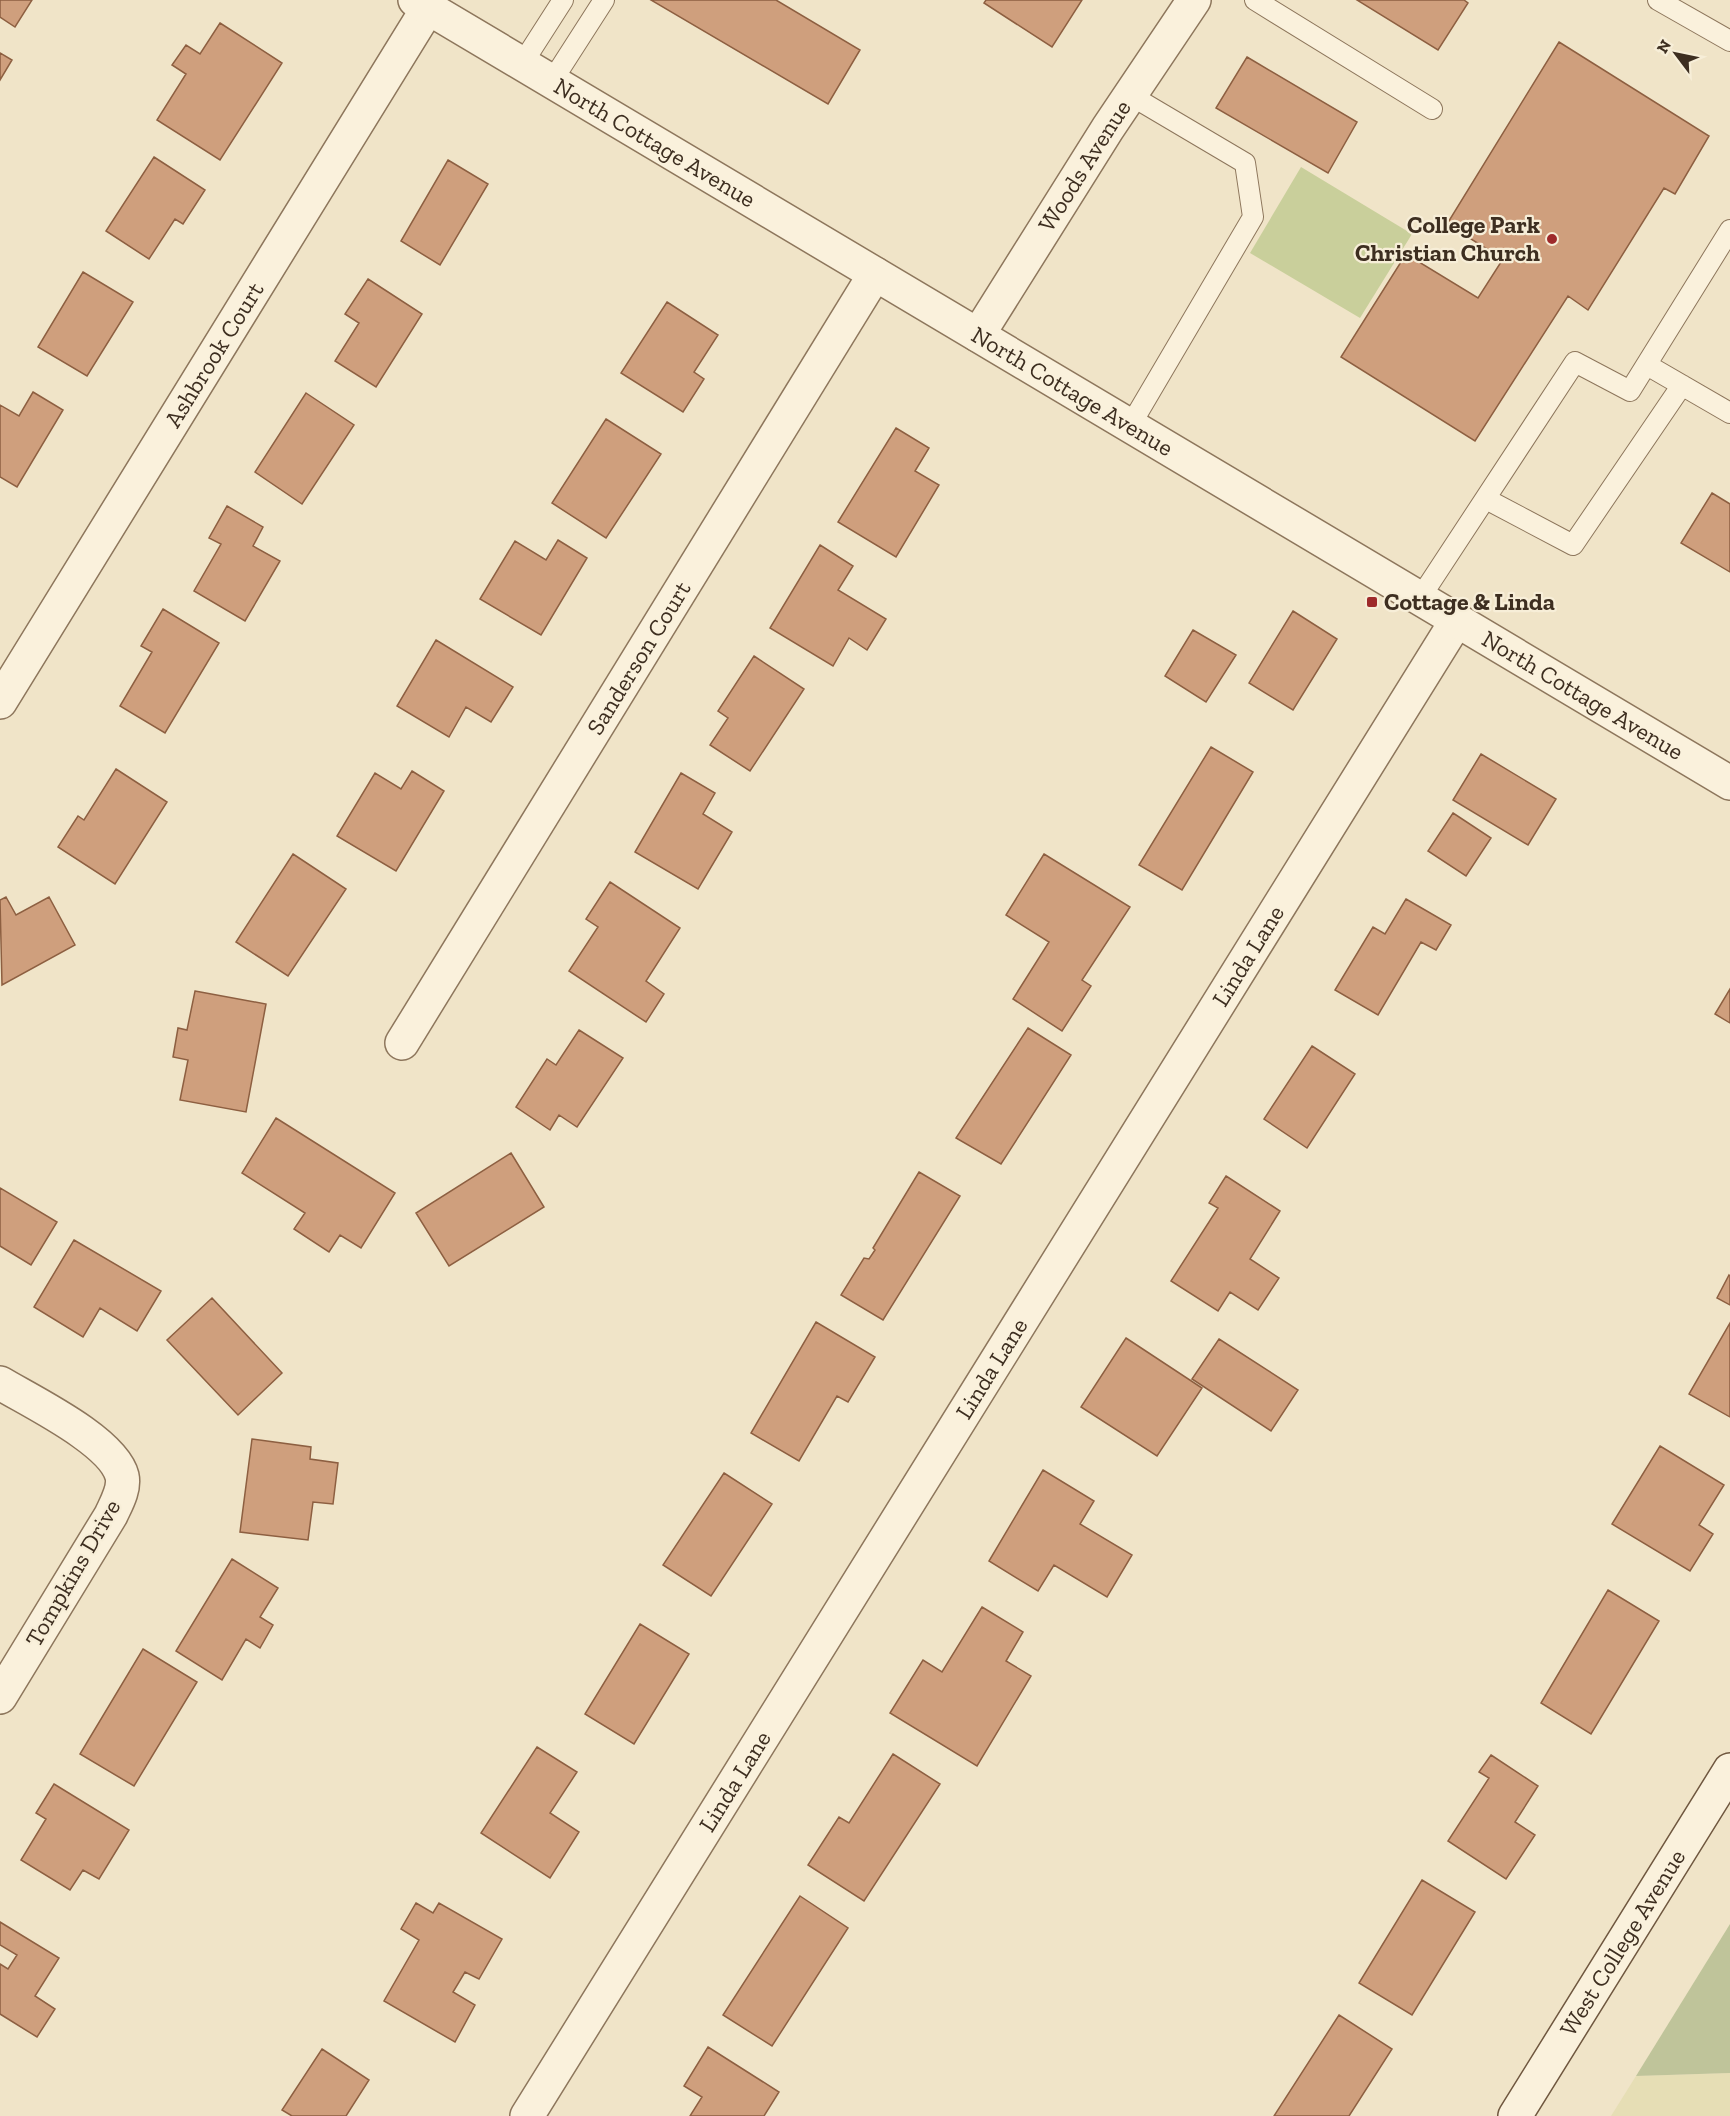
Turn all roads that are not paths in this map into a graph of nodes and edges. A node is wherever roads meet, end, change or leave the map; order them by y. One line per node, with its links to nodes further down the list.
1 (563, 0): 8 (lane)
2 (604, 0): 9 (lane)
3 (1194, 0): 10 (street, Woods Avenue)
4 (1255, 0): 11 (lane)
5 (1658, 0): 7 (lane)
6 (421, 4): 8 (street, North Cottage Avenue); 22 (street, Ashbrook Court)
7 (1730, 41)
8 (522, 64): 9 (street, North Cottage Avenue)
9 (552, 81): 13 (street, North Cottage Avenue)
10 (1130, 95): 14 (street, Woods Avenue); 18 (lane)
11 (1432, 109)
12 (1730, 230): 15 (lane)
13 (875, 274): 14 (street, North Cottage Avenue); 24 (street, Sanderson Court)
14 (978, 335): 18 (street, North Cottage Avenue)
15 (1647, 365): 16 (lane); 19 (lane)
16 (1682, 385): 17 (lane); 19 (lane)
17 (1730, 413)
18 (1130, 426): 20 (street, North Cottage Avenue)
19 (1486, 499): 20 (lane)
20 (1420, 598): 21 (street, North Cottage Avenue)
21 (1457, 620): 23 (street, North Cottage Avenue); 28 (street, Linda Lane)
22 (0, 702)
23 (1730, 783)
24 (402, 1043)
25 (0, 1383): 26 (street, Tompkins Drive)
26 (0, 1697)
27 (1730, 1770): 29 (street, West College Avenue)
28 (527, 2116)
29 (1515, 2116)

